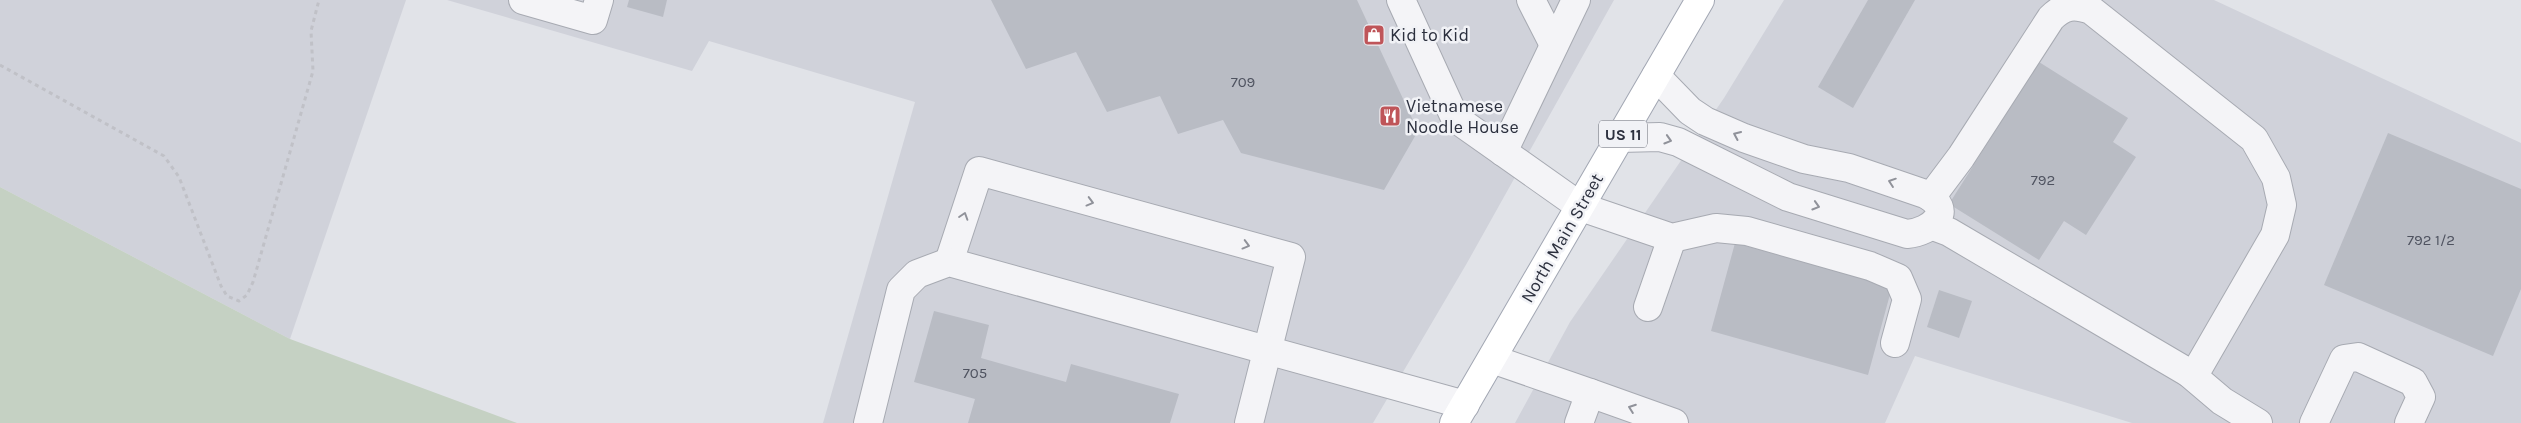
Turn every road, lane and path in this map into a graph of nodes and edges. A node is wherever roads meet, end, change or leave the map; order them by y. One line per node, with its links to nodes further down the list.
1 (319, 0): 9 (path)
2 (523, 0): 3 (lane)
3 (599, 0)
4 (1401, 0): 12 (lane)
5 (1532, 0): 8 (lane)
6 (1576, 0): 8 (lane)
7 (1700, 0): 10 (main road, North Main Street / US 11)
8 (1554, 45): 12 (lane)
9 (0, 66)
10 (1656, 76): 11 (main road, North Main Street / US 11); 13 (lane, one-way to 10)
11 (1620, 138): 14 (main road, North Main Street / US 11); 15 (lane, one-way to 15)
12 (1503, 152): 14 (lane)
13 (1931, 197): 15 (lane); 22 (lane)
14 (1580, 206): 16 (lane); 21 (main road, North Main Street / US 11)
15 (1933, 226): 22 (lane)
16 (1672, 238): 18 (lane); 19 (lane)
17 (948, 262): 20 (lane); 20 (lane, one-way to 20); 25 (lane)
18 (1648, 307)
19 (1895, 343)
20 (1268, 351): 24 (lane); 26 (lane)
21 (1492, 359): 23 (lane); 24 (main road, North Main Street / US 11)
22 (2189, 373): 29 (lane)
23 (1590, 393): 27 (lane); 28 (lane, one-way to 23)
24 (1459, 414)
25 (868, 423)
26 (1249, 423)
27 (1579, 423)
28 (1674, 423)
29 (2258, 423)
30 (2314, 423): 31 (lane)
31 (2409, 423)

